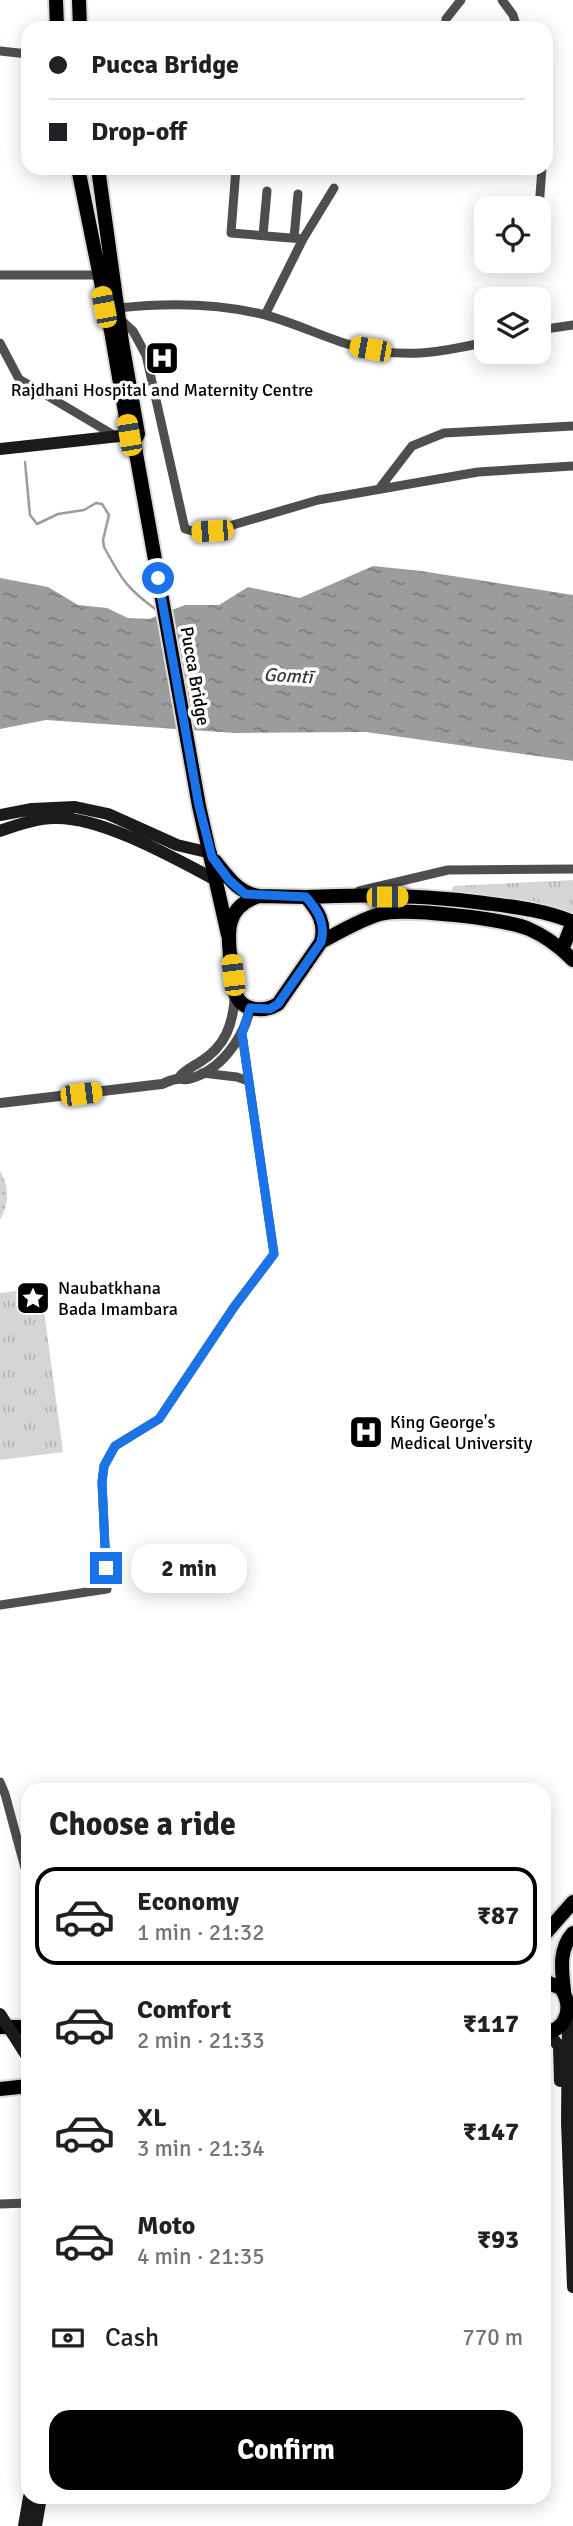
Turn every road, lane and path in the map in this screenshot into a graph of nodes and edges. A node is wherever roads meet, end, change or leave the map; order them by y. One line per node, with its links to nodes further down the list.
1 (56, 0): 5 (main road)
2 (79, 0): 6 (main road)
3 (461, 0): 7 (street)
4 (502, 0): 8 (street)
5 (57, 21)
6 (80, 21)
7 (446, 21)
8 (515, 21)
9 (0, 51): 10 (street)
10 (21, 53)
11 (79, 175): 22 (main road)
12 (99, 175): 23 (main road)
13 (235, 175): 19 (street)
14 (541, 175): 18 (street)
15 (334, 188): 20 (street)
16 (267, 191): 19 (street)
17 (298, 194): 20 (street)
18 (540, 196)
19 (263, 235): 20 (street)
20 (299, 239): 24 (street)
21 (0, 275): 22 (street)
22 (98, 275): 30 (main road)
23 (118, 313): 24 (street); 30 (main road); 33 (street)
24 (265, 315): 28 (street)
25 (573, 325): 26 (street)
26 (551, 329)
27 (0, 343): 30 (street)
28 (474, 345)
29 (573, 426): 33 (street)
30 (130, 437): 31 (main road); 36 (main road, Pucca Bridge)
31 (0, 449)
32 (573, 466): 33 (street)
33 (379, 489)
34 (0, 815): 36 (main road)
35 (0, 831): 38 (main road)
36 (211, 855): 38 (main road, Pucca Bridge); 39 (main road)
37 (573, 869): 40 (street)
38 (216, 880): 43 (main road, Pucca Bridge)
39 (259, 896): 41 (main road); 43 (main road)
40 (337, 896): 41 (main road); 42 (main road)
41 (306, 897): 44 (main road)
42 (573, 922): 45 (main road)
43 (228, 935): 47 (main road)
44 (321, 942): 45 (main road); 48 (main road)
45 (562, 950): 46 (main road)
46 (573, 960)
47 (235, 995): 48 (main road); 51 (street)
48 (250, 1008): 49 (street)
49 (242, 1034): 50 (street); 52 (street)
50 (202, 1073): 51 (street); 52 (street)
51 (178, 1079): 53 (street)
52 (248, 1082): 54 (street)
53 (0, 1103)
54 (0, 1605)
55 (0, 1783): 56 (street)
56 (21, 1853)
57 (573, 1902): 58 (main road)
58 (551, 1927)
59 (573, 1933): 61 (main road)
60 (551, 1983): 61 (main road)
61 (564, 1991): 62 (main road)
62 (571, 2013): 66 (main road); 67 (main road)
63 (0, 2014): 70 (main road, bridge)
64 (0, 2027): 65 (main road)
65 (21, 2028)
66 (551, 2031)
67 (571, 2032): 68 (street); 73 (main road)
68 (551, 2033)
69 (551, 2038): 73 (main road)
70 (21, 2047)
71 (21, 2086): 72 (main road)
72 (0, 2089)
73 (567, 2122): 76 (main road)
74 (21, 2203): 75 (street)
75 (0, 2204)
76 (573, 2287)
77 (28, 2504): 80 (main road)
78 (35, 2504): 81 (main road)
79 (40, 2504): 82 (main road)
80 (24, 2526)
81 (31, 2526)
82 (36, 2526)

